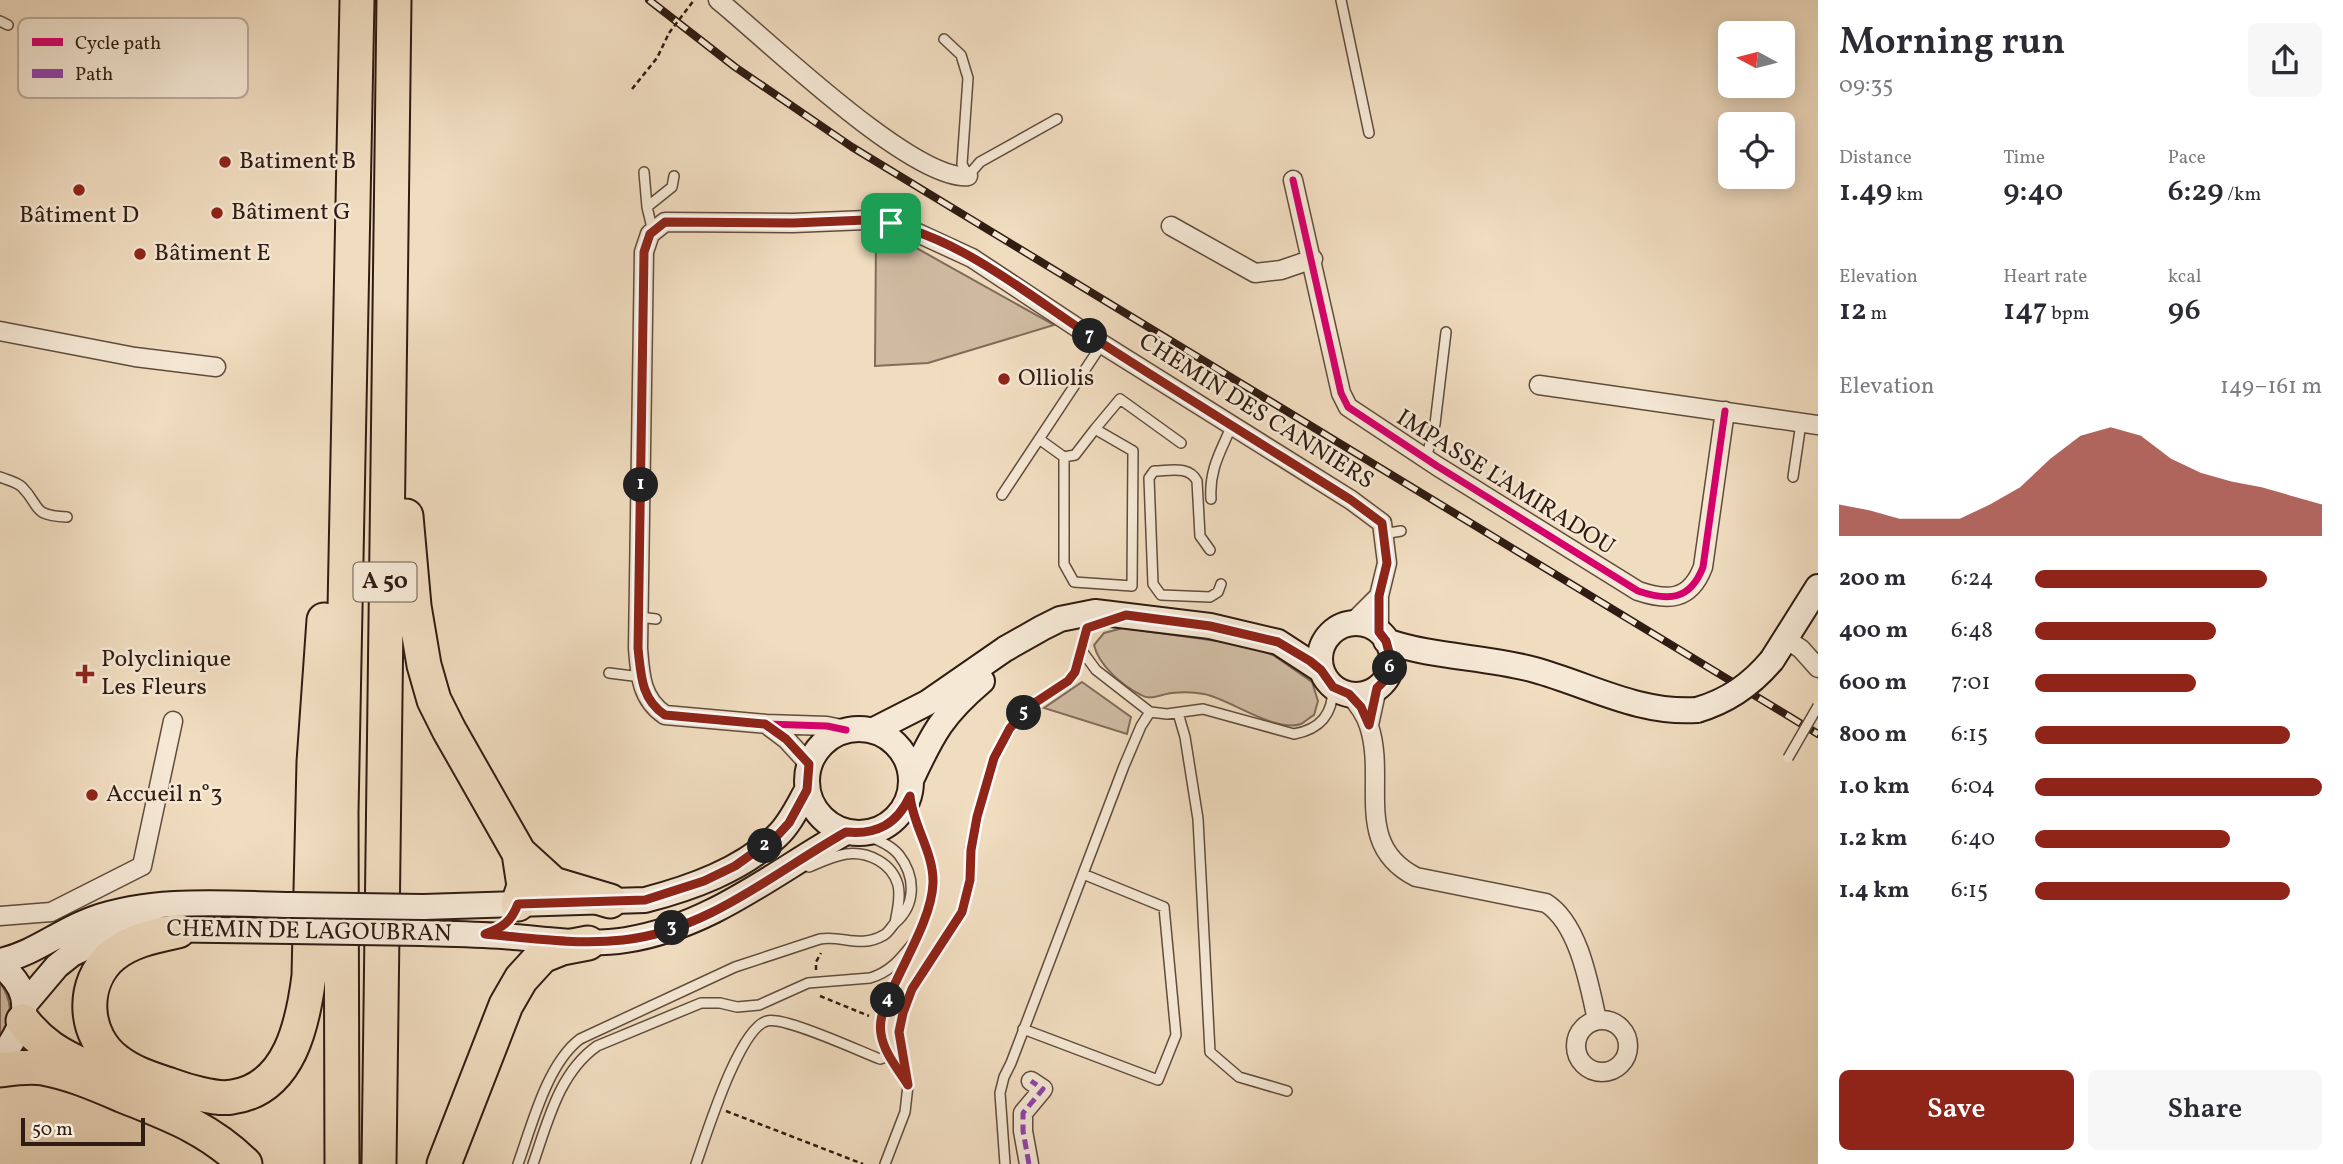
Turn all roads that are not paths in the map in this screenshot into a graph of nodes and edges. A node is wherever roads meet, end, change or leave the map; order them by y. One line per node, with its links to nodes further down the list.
1 (357, 0): 17 (highway, A 50)
2 (394, 0): 8 (highway, A 50)
3 (718, 0): 11 (street)
4 (1341, 0): 7 (lane)
5 (944, 39): 11 (lane)
6 (1057, 119): 11 (lane)
7 (1370, 133)
8 (392, 143): 65 (highway); 89 (highway, A 50)
9 (644, 172): 13 (lane)
10 (674, 176): 13 (lane)
11 (968, 176)
12 (1293, 180): 16 (street, IMPASSE L'AMIRADOU)
13 (647, 207): 15 (lane)
14 (1171, 226): 16 (street)
15 (653, 232): 20 (street, CHEMIN DES CANNIERS); 49 (street)
16 (1312, 259): 30 (street, IMPASSE L'AMIRADOU)
17 (352, 304): 86 (highway); 88 (highway, A 50)
18 (0, 331): 21 (street)
19 (1447, 332): 30 (lane)
20 (1102, 344): 25 (street, CHEMIN DES CANNIERS); 27 (lane)
21 (216, 367)
22 (1539, 385): 23 (street)
23 (1725, 411): 24 (street); 30 (street, IMPASSE L'AMIRADOU)
24 (1810, 424): 32 (lane)
25 (1232, 425): 34 (lane); 39 (street, CHEMIN DES CANNIERS)
26 (1095, 429): 28 (lane); 29 (lane); 29 (lane)
27 (1039, 439): 29 (lane); 33 (lane)
28 (1181, 443)
29 (1064, 457)
30 (1426, 459)
31 (0, 477): 35 (lane)
32 (1793, 477)
33 (1002, 495)
34 (1211, 499)
35 (67, 517)
36 (1210, 550): 37 (lane)
37 (1221, 584)
38 (1818, 587): 44 (main road)
39 (1379, 596): 41 (street); 42 (street, CHEMIN DES CANNIERS)
40 (1126, 615): 43 (main road); 45 (main road); 59 (main road)
41 (1341, 628): 42 (main road); 45 (main road); 51 (main road)
42 (1382, 636): 46 (main road); 50 (main road)
43 (1084, 639): 53 (lane); 62 (main road); 84 (lane)
44 (1786, 639): 46 (main road, bridge); 47 (street)
45 (1278, 642): 51 (main road)
46 (1421, 652): 50 (main road)
47 (1818, 668)
48 (609, 673): 49 (lane)
49 (641, 677): 56 (street)
50 (1383, 679): 51 (main road); 57 (street)
51 (1334, 684): 54 (lane); 57 (street)
52 (1818, 706): 60 (lane, bridge)
53 (1150, 712): 54 (lane); 66 (lane)
54 (1178, 713): 85 (lane)
55 (173, 721): 70 (street)
56 (765, 724): 58 (street); 61 (street)
57 (1369, 725): 78 (street)
58 (846, 730): 59 (main road); 61 (main road)
59 (874, 730): 62 (main road)
60 (1788, 758)
61 (809, 764): 63 (main road)
62 (911, 787): 64 (main road); 74 (lane)
63 (807, 790): 64 (main road); 68 (main road, CHEMIN DE LAGOUBRAN)
64 (854, 833): 67 (main road, CHEMIN DE LAGOUBRAN); 71 (lane)
65 (519, 853): 68 (highway); 69 (highway)
66 (1083, 874): 79 (lane); 79 (lane)
67 (777, 875): 71 (lane); 75 (main road, CHEMIN DE LAGOUBRAN)
68 (610, 901): 69 (main road, CHEMIN DE LAGOUBRAN)
69 (518, 904): 73 (main road); 76 (main road, CHEMIN DE LAGOUBRAN, bridge)
70 (0, 916)
71 (894, 923): 91 (lane)
72 (178, 931): 73 (main road, CHEMIN DE LAGOUBRAN, bridge); 77 (main road, CHEMIN DE LAGOUBRAN); 86 (highway)
73 (485, 934): 75 (main road, CHEMIN DE LAGOUBRAN)
74 (914, 942): 80 (lane); 92 (lane)
75 (588, 943): 90 (highway)
76 (0, 963): 77 (main road)
77 (24, 1013): 81 (main road, CHEMIN DE LAGOUBRAN); 86 (highway)
78 (1597, 1020)
79 (1023, 1029): 95 (lane)
80 (889, 1056): 84 (lane); 93 (lane)
81 (0, 1059)
82 (0, 1070): 87 (highway)
83 (1031, 1081): 96 (street)
84 (908, 1085): 94 (lane)
85 (1287, 1091)
86 (231, 1098)
87 (245, 1164)
88 (342, 1164)
89 (379, 1164)
90 (444, 1164)
91 (518, 1164)
92 (533, 1164)
93 (696, 1164)
94 (885, 1164)
95 (1005, 1164)
96 (1029, 1164)

